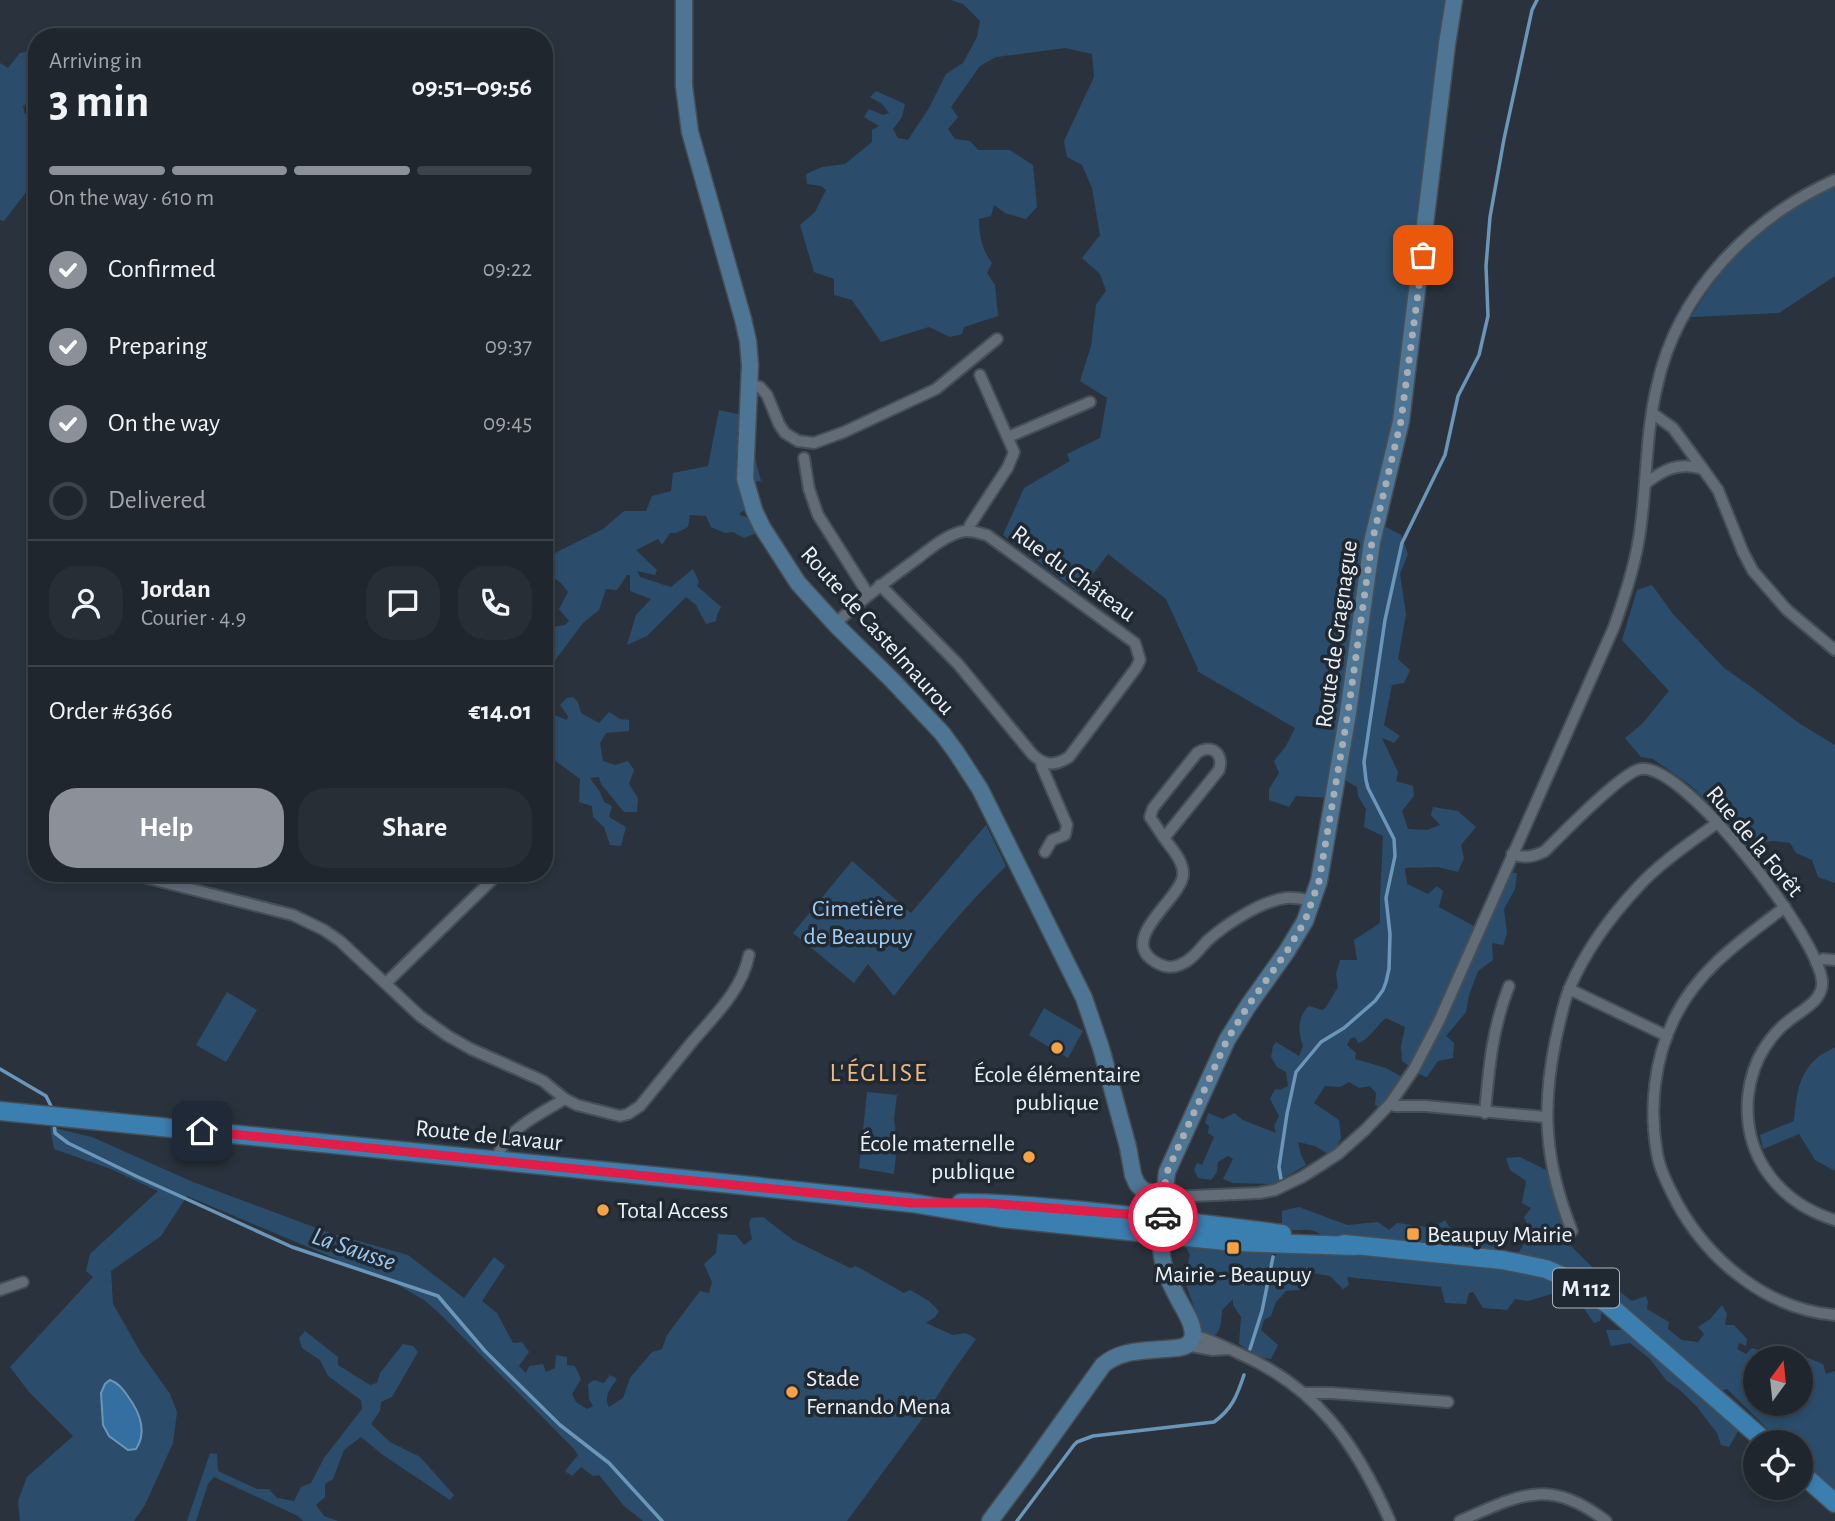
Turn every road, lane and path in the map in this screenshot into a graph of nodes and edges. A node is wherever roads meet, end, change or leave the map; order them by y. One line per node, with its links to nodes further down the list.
1 (684, 0): 6 (street, Route de Castelmaurou)
2 (1454, 0): 25 (street, Route de Gragnague)
3 (1835, 180): 8 (street)
4 (998, 340): 6 (street)
5 (980, 375): 9 (street)
6 (749, 384): 16 (street, Route de Castelmaurou)
7 (1090, 402): 9 (street)
8 (1652, 413): 11 (street); 12 (street)
9 (1008, 438): 13 (street)
10 (804, 458): 15 (street)
11 (1703, 469): 12 (street); 17 (street)
12 (1645, 484): 22 (street)
13 (969, 530): 14 (street); 18 (street, Rue du Château)
14 (880, 585): 15 (street); 18 (street)
15 (868, 594): 16 (street)
16 (836, 623): 40 (street, Route de Castelmaurou)
17 (1835, 650)
18 (1041, 762): 21 (street)
19 (1717, 823): 22 (street, Rue de la Forêt); 26 (street, Rue de la Forêt); 32 (street)
20 (1164, 838): 20 (street); 25 (street)
21 (1045, 852)
22 (1512, 855): 35 (street)
23 (163, 882): 30 (street)
24 (490, 882): 30 (street)
25 (1312, 901): 40 (street, Route de Gragnague)
26 (1786, 907): 29 (street, Rue de la Forêt); 33 (street)
27 (749, 955): 34 (street)
28 (1835, 960): 29 (street)
29 (1816, 962): 41 (street, Rue de la Forêt)
30 (386, 983): 34 (street)
31 (1509, 986): 37 (street)
32 (1569, 989): 33 (street); 38 (street)
33 (1667, 1036): 46 (street)
34 (565, 1099): 39 (street)
35 (1390, 1104): 37 (street); 40 (street)
36 (0, 1111): 39 (main road, Route de Lavaur / M 112)
37 (1485, 1112): 38 (street)
38 (1546, 1117): 43 (street)
39 (496, 1160): 42 (main road, Route de Lavaur / M 112)
40 (1171, 1197): 42 (street, Route de Gragnague)
41 (1835, 1220)
42 (1169, 1227): 47 (street, Route de Gragnague); 50 (main road, Route de Lavaur / M 112)
43 (1572, 1231)
44 (23, 1282): 45 (street)
45 (0, 1290)
46 (1835, 1315)
47 (1189, 1340): 48 (street); 53 (street)
48 (1305, 1393): 49 (street); 54 (street)
49 (1448, 1402)
50 (1752, 1430)
51 (1813, 1483): 52 (main road)
52 (1835, 1503)
53 (990, 1521)
54 (1390, 1521)
55 (1460, 1521): 56 (street)
56 (1606, 1521)

